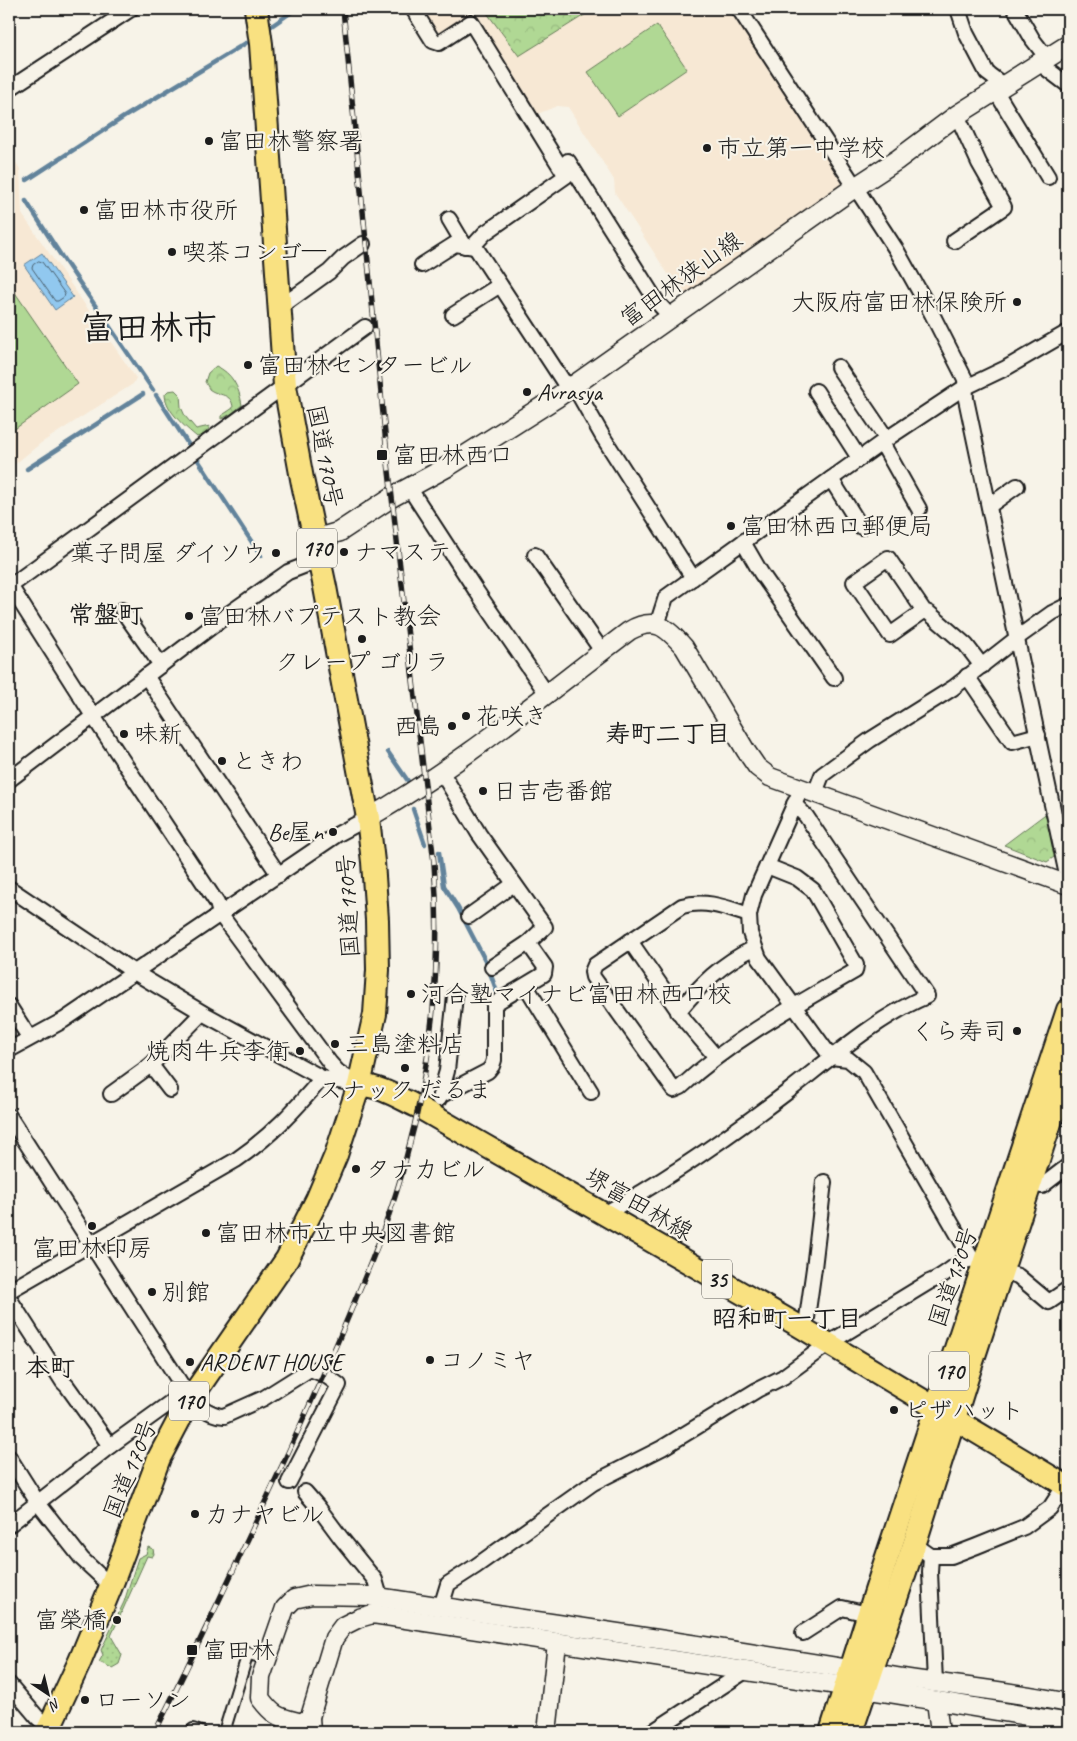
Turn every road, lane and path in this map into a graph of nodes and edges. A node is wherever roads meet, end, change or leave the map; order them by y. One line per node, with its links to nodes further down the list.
1 (132, 9): 10 (street)
2 (256, 9): 22 (highway, 国道170号 / 170)
3 (413, 9): 19 (street)
4 (739, 9): 15 (street)
5 (958, 9): 11 (street)
6 (1015, 9): 8 (street)
7 (1068, 44): 8 (main road, 富田林狭山線)
8 (1043, 60): 9 (street); 11 (main road, 富田林狭山線)
9 (1068, 85)
10 (9, 88)
11 (999, 88): 12 (main road, 富田林狭山線); 14 (street)
12 (957, 115): 15 (main road, 富田林狭山線); 17 (street)
13 (568, 161): 24 (street)
14 (1048, 177)
15 (856, 187): 24 (main road, 富田林狭山線); 30 (street)
16 (449, 219): 19 (street)
17 (954, 241)
18 (363, 244): 22 (street)
19 (470, 246): 20 (street); 21 (street)
20 (422, 265)
21 (500, 285): 23 (street); 29 (street)
22 (279, 308): 28 (highway, 国道170号 / 170)
23 (453, 315)
24 (671, 316): 29 (main road, 富田林狭山線)
25 (365, 327): 28 (street)
26 (1068, 332): 30 (street)
27 (838, 367): 32 (street)
28 (285, 386): 41 (highway, 国道170号 / 170); 44 (street)
29 (574, 386): 36 (main road, 富田林狭山線); 43 (street)
30 (965, 387): 32 (street); 37 (street)
31 (816, 391): 33 (street)
32 (884, 441): 33 (street); 38 (street)
33 (860, 458): 34 (street)
34 (831, 478): 39 (street); 40 (street)
35 (1017, 486): 37 (street)
36 (410, 489): 41 (main road, 富田林狭山線); 56 (street)
37 (989, 506): 49 (street)
38 (919, 509)
39 (861, 527)
40 (743, 542): 43 (street); 55 (street)
41 (317, 549): 51 (street); 62 (highway, 国道170号 / 170)
42 (535, 555): 50 (street)
43 (693, 578): 48 (street)
44 (9, 586): 57 (street)
45 (1068, 605): 49 (street)
46 (122, 610): 51 (street)
47 (924, 611): 47 (street); 52 (street)
48 (657, 625): 50 (street); 61 (street)
49 (1017, 638): 52 (street); 58 (street)
50 (602, 651): 56 (street)
51 (161, 665): 53 (street)
52 (982, 666): 54 (street)
53 (146, 676): 57 (street); 64 (street)
54 (968, 676): 58 (street); 61 (street)
55 (834, 678)
56 (546, 694): 59 (street)
57 (93, 716): 60 (street); 69 (street)
58 (1038, 735): 65 (street)
59 (442, 773): 62 (street); 66 (street)
60 (9, 780)
61 (804, 795): 63 (street); 67 (street); 87 (street)
62 (368, 818): 64 (street); 91 (highway, 国道170号 / 170)
63 (767, 866): 70 (street); 80 (street)
64 (278, 874): 69 (street)
65 (1068, 880)
66 (514, 884): 71 (street); 73 (street)
67 (1068, 885)
68 (9, 888): 76 (street)
69 (220, 914): 76 (street); 91 (street)
70 (749, 915): 72 (street); 74 (street)
71 (469, 916)
72 (630, 941): 82 (street); 86 (street)
73 (528, 944): 75 (street); 77 (street)
74 (754, 948): 80 (street); 82 (street)
75 (492, 967)
76 (134, 972): 83 (street); 84 (street)
77 (526, 986): 93 (street); 95 (street)
78 (455, 996): 95 (street)
79 (9, 1006): 84 (street)
80 (794, 1007): 86 (street); 87 (street)
81 (1068, 1010): 99 (highway, 国道170号 / 170)
82 (678, 1012): 86 (street)
83 (202, 1013): 88 (street); 90 (street)
84 (30, 1038): 85 (street)
85 (9, 1050)
86 (716, 1057)
87 (831, 1057): 101 (street); 103 (street)
88 (151, 1065): 92 (street); 94 (street)
89 (1068, 1068): 99 (highway, 国道170号 / 170)
90 (322, 1078): 91 (street); 102 (street)
91 (359, 1085): 96 (main road, 堺富田林線 / 35); 109 (highway, 国道170号 / 170)
92 (170, 1090)
93 (591, 1092)
94 (110, 1094)
95 (440, 1096): 96 (street)
96 (430, 1115): 101 (main road, 堺富田林線 / 35)
97 (9, 1116): 102 (street)
98 (1068, 1166): 99 (street)
99 (1022, 1179): 103 (highway, 国道170号 / 170)
100 (824, 1182): 107 (street)
101 (604, 1214): 107 (main road, 堺富田林線 / 35)
102 (91, 1243): 105 (street); 109 (street)
103 (986, 1265): 104 (street); 108 (street); 110 (highway, 国道170号 / 170)
104 (1068, 1289)
105 (9, 1291)
106 (9, 1298): 111 (street)
107 (800, 1326): 108 (main road, 堺富田林線 / 35)
108 (829, 1344): 110 (main road, 堺富田林線 / 35); 121 (street)
109 (189, 1401): 111 (street); 113 (street); 119 (highway, 国道170号 / 170)
110 (945, 1412): 114 (main road, 堺富田林線 / 35); 118 (highway, 国道170号 / 170); 122 (highway, 国道170号 / 170)
111 (110, 1446): 116 (street)
112 (9, 1457): 116 (street)
113 (289, 1482)
114 (1067, 1486): 118 (street)
115 (305, 1492): 120 (street)
116 (38, 1503): 117 (street); 119 (street)
117 (9, 1526)
118 (922, 1550): 127 (highway, 国道170号 / 170); 128 (street)
119 (111, 1586): 134 (highway, 国道170号 / 170)
120 (380, 1597): 121 (street); 125 (street)
121 (441, 1607): 127 (street)
122 (868, 1614): 123 (street); 127 (highway, 国道170号 / 170)
123 (803, 1633)
124 (557, 1643): 126 (street); 133 (street); 136 (street)
125 (267, 1660): 133 (street); 135 (street)
126 (744, 1672): 127 (street); 137 (street)
127 (858, 1679): 128 (street); 130 (street); 138 (highway, 国道170号 / 170); 139 (highway, 国道170号 / 170)
128 (935, 1682): 131 (street)
129 (9, 1684): 134 (street)
130 (936, 1701): 132 (street); 140 (street)
131 (1068, 1703)
132 (1068, 1721)
133 (307, 1726)
134 (48, 1730)
135 (224, 1732)
136 (547, 1732)
137 (652, 1732)
138 (831, 1732)
139 (852, 1732)
140 (940, 1732)

